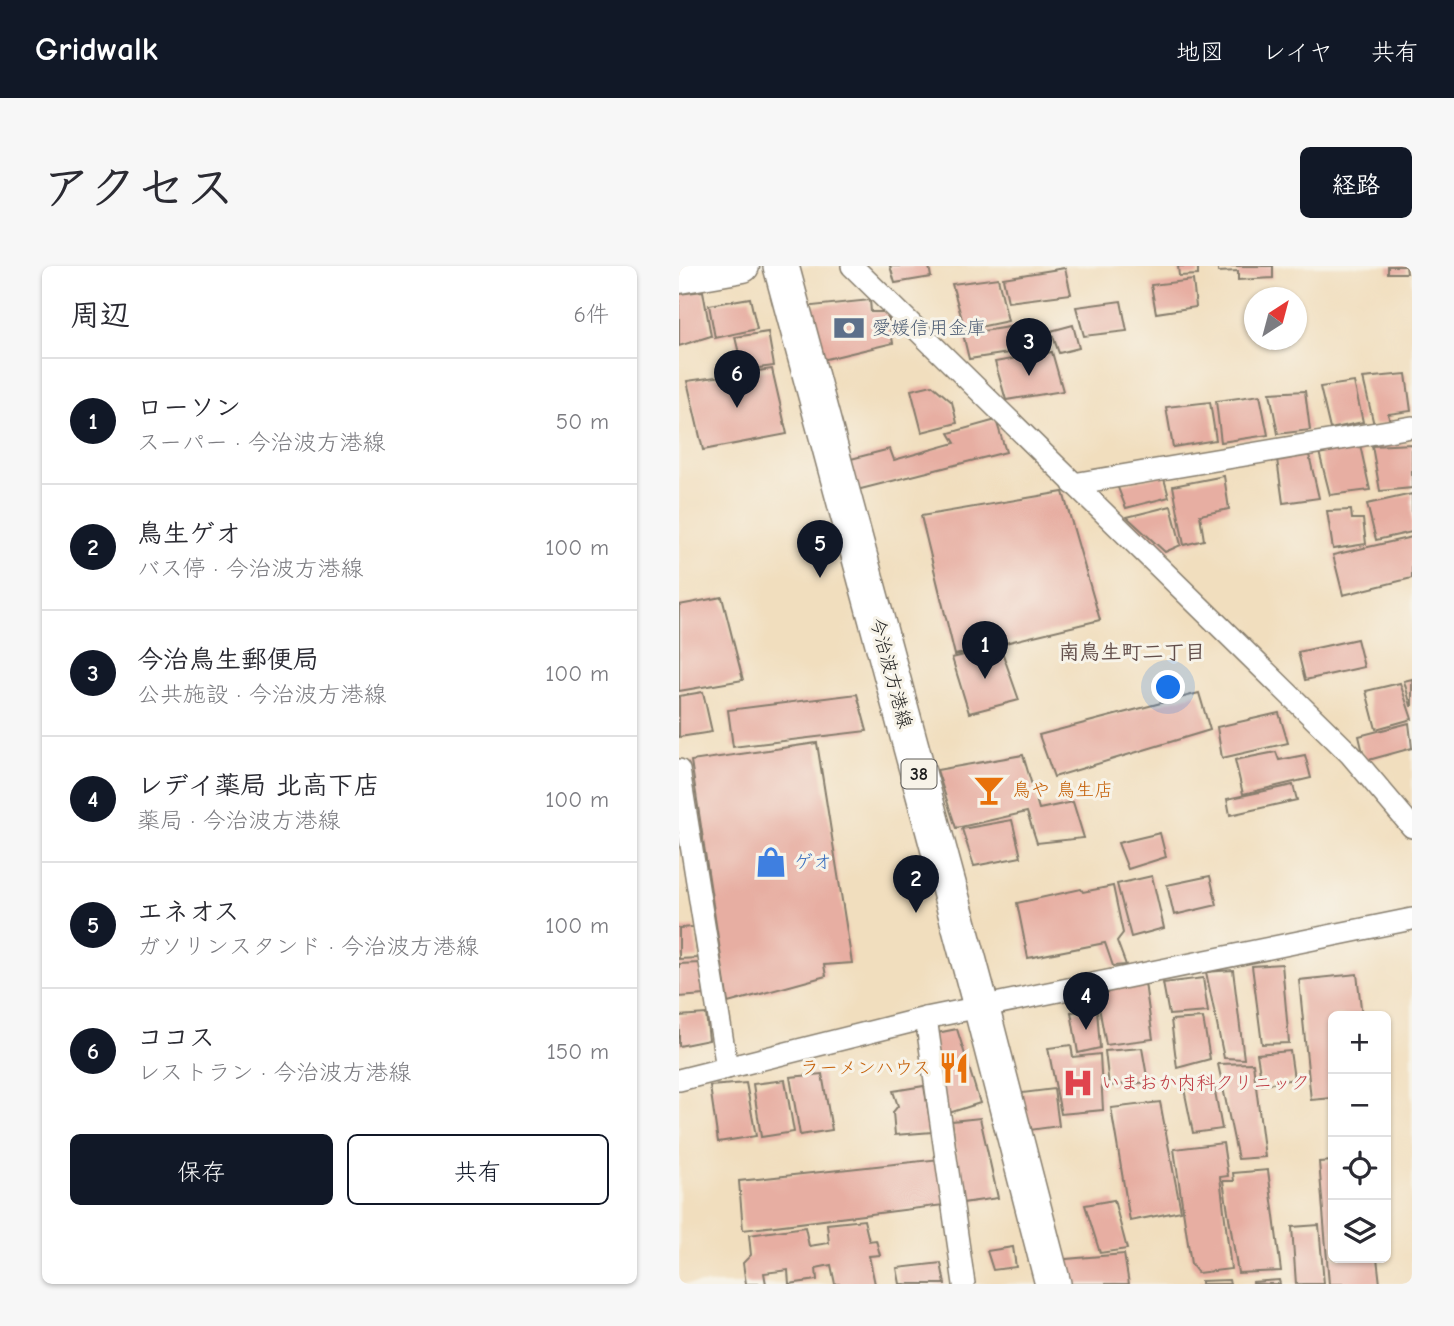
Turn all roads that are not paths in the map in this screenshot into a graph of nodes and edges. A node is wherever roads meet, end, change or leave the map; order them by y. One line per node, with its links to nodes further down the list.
1 (743, 266): 4 (street)
2 (781, 266): 10 (main road, 今治波方港線 / 38)
3 (852, 266): 6 (street)
4 (679, 277)
5 (1412, 427): 6 (street)
6 (1073, 484): 8 (street)
7 (679, 769): 12 (street)
8 (1412, 827)
9 (1412, 919): 10 (street)
10 (981, 1006): 11 (street); 15 (main road, 今治波方港線 / 38)
11 (926, 1018): 12 (street); 14 (street)
12 (727, 1068): 13 (street)
13 (679, 1080)
14 (964, 1284)
15 (1053, 1284)

